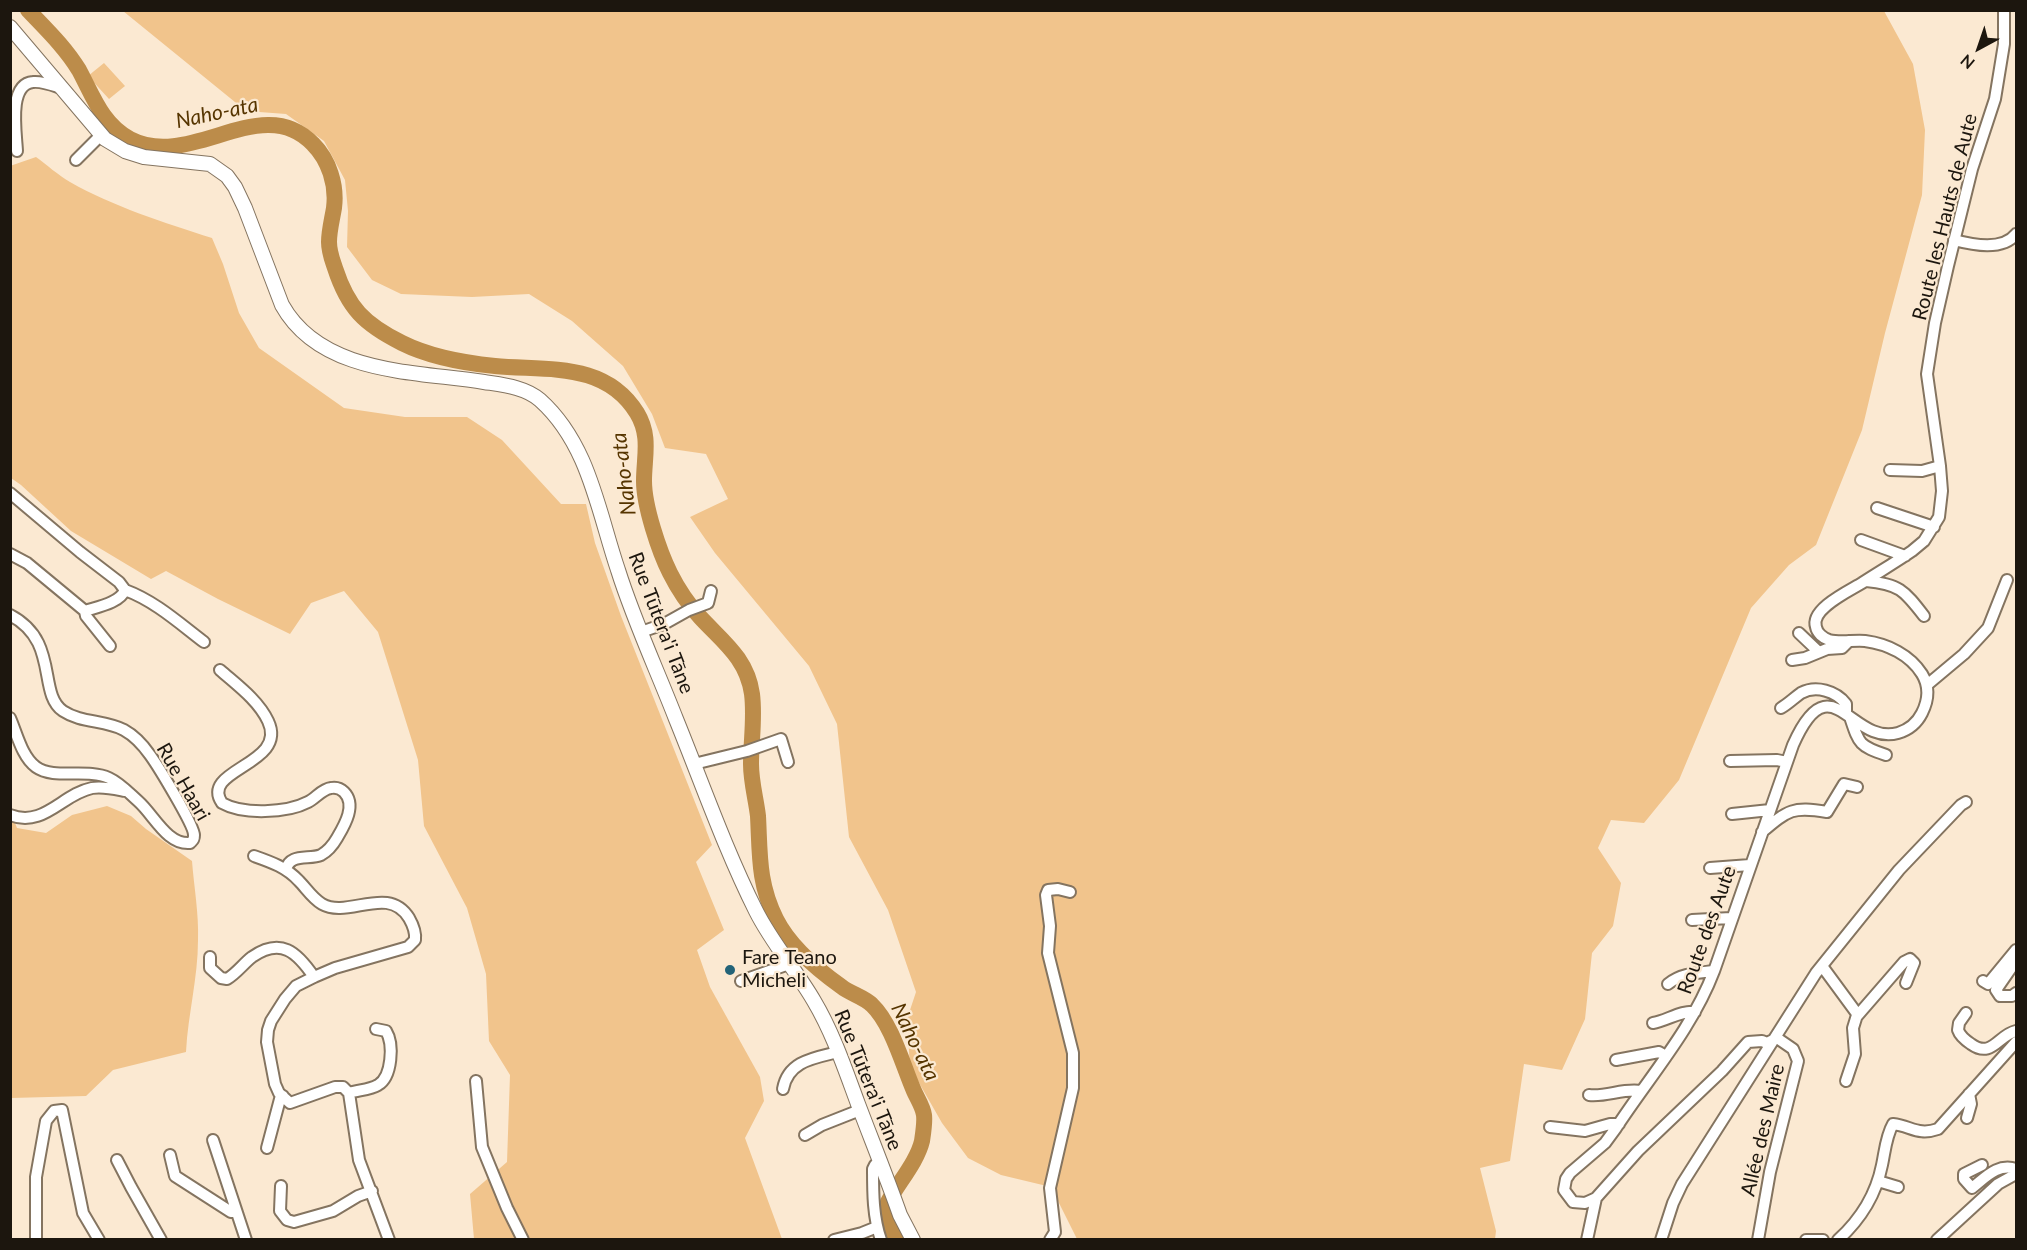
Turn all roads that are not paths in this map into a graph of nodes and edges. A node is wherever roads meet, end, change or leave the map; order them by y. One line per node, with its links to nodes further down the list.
1 (2004, 10): 8 (street, Route les Hauts de Aute)
2 (10, 27): 3 (street, Rue Tūtera'i Tāne)
3 (61, 88): 4 (street, Rue Tūtera'i Tāne); 5 (street)
4 (101, 135): 6 (street); 24 (street, Rue Tūtera'i Tāne)
5 (17, 151)
6 (76, 160)
7 (2016, 234): 8 (street)
8 (1954, 240): 9 (street, Route les Hauts de Aute)
9 (1940, 466): 10 (street); 13 (street)
10 (1890, 470)
11 (10, 493): 19 (street)
12 (1877, 508): 13 (street)
13 (1934, 526): 16 (street)
14 (1861, 540): 16 (street)
15 (10, 554): 21 (street)
16 (1905, 556): 18 (street)
17 (2007, 580): 32 (street)
18 (1866, 581): 23 (street); 26 (street)
19 (125, 590): 21 (street); 27 (street)
20 (711, 591): 24 (street)
21 (85, 611): 28 (street)
22 (10, 615): 42 (street, Rue Haari)
23 (1924, 616)
24 (640, 632): 40 (street, Rue Tūtera'i Tāne)
25 (1798, 633): 29 (street)
26 (1849, 641): 29 (street); 32 (street)
27 (204, 642)
28 (110, 646)
29 (1819, 652): 30 (street)
30 (1792, 660)
31 (220, 670): 51 (street)
32 (1927, 685): 34 (street, Route des Aute)
33 (1781, 708): 34 (street)
34 (1848, 715): 36 (street); 39 (street, Route des Aute)
35 (10, 718): 42 (street, Rue Haari)
36 (1886, 755)
37 (1730, 761): 39 (street)
38 (788, 762): 40 (street)
39 (1787, 762): 44 (street, Route des Aute)
40 (694, 764): 58 (street, Rue Tūtera'i Tāne)
41 (1857, 787): 47 (street)
42 (125, 792): 46 (street)
43 (1966, 802): 59 (street)
44 (1770, 810): 45 (street); 47 (street, Route des Aute)
45 (1732, 814)
46 (10, 815)
47 (1762, 832): 49 (street, Route des Aute)
48 (254, 856): 51 (street)
49 (1750, 864): 50 (street); 53 (street, Route des Aute)
50 (1710, 868)
51 (286, 870): 61 (street)
52 (1070, 892): 115 (street)
53 (1731, 918): 54 (street); 60 (street, Route des Aute)
54 (1692, 920)
55 (2016, 950): 63 (street)
56 (210, 957): 61 (street)
57 (2016, 961): 66 (street)
58 (789, 964): 62 (street); 75 (street, Rue Tūtera'i Tāne)
59 (1822, 966): 69 (street); 73 (street)
60 (1714, 971): 65 (street); 67 (street, Route des Aute)
61 (314, 977): 85 (street)
62 (741, 981)
63 (1983, 981)
64 (1905, 983): 69 (street)
65 (1668, 984)
66 (2016, 993)
67 (1695, 1012): 70 (street); 76 (street, Route des Aute)
68 (1966, 1012): 72 (street)
69 (1857, 1015): 79 (street)
70 (1653, 1023)
71 (376, 1029): 82 (street)
72 (2016, 1031)
73 (1777, 1038): 103 (street); 117 (street); 118 (street, Allée des Maire)
74 (2016, 1042): 83 (street)
75 (838, 1052): 80 (street); 86 (street, Rue Tūtera'i Tāne)
76 (1666, 1056): 77 (street); 81 (street, Route des Aute)
77 (1616, 1060)
78 (476, 1081): 111 (street)
79 (1846, 1081)
80 (783, 1089)
81 (1641, 1091): 84 (street); 88 (street, Route des Aute)
82 (350, 1093): 85 (street); 102 (street)
83 (1969, 1094): 87 (street); 99 (street)
84 (1589, 1095)
85 (283, 1096): 92 (street)
86 (860, 1110): 90 (street); 95 (street, Rue Tūtera'i Tāne)
87 (1967, 1118)
88 (1619, 1124): 89 (street); 103 (street, Route des Aute)
89 (1550, 1127)
90 (805, 1135)
91 (213, 1140): 104 (street)
92 (267, 1148)
93 (170, 1155): 104 (street)
94 (117, 1160): 108 (street)
95 (881, 1162): 105 (street); 114 (street, Rue Tūtera'i Tāne)
96 (1982, 1165): 97 (street)
97 (2016, 1169)
98 (2016, 1174): 122 (street)
99 (1878, 1182): 101 (street); 121 (street)
100 (281, 1186): 102 (street)
101 (1898, 1187)
102 (372, 1191): 110 (street)
103 (1596, 1198): 116 (street)
104 (236, 1212): 109 (street)
105 (877, 1227): 112 (street); 113 (street)
106 (36, 1239): 107 (street)
107 (99, 1239)
108 (161, 1239)
109 (246, 1239)
110 (389, 1239)
111 (523, 1239)
112 (834, 1239)
113 (881, 1239)
114 (912, 1239)
115 (1050, 1239)
116 (1587, 1239)
117 (1661, 1239)
118 (1758, 1239)
119 (1806, 1239): 120 (street)
120 (1823, 1239)
121 (1838, 1239)
122 (1937, 1239)

